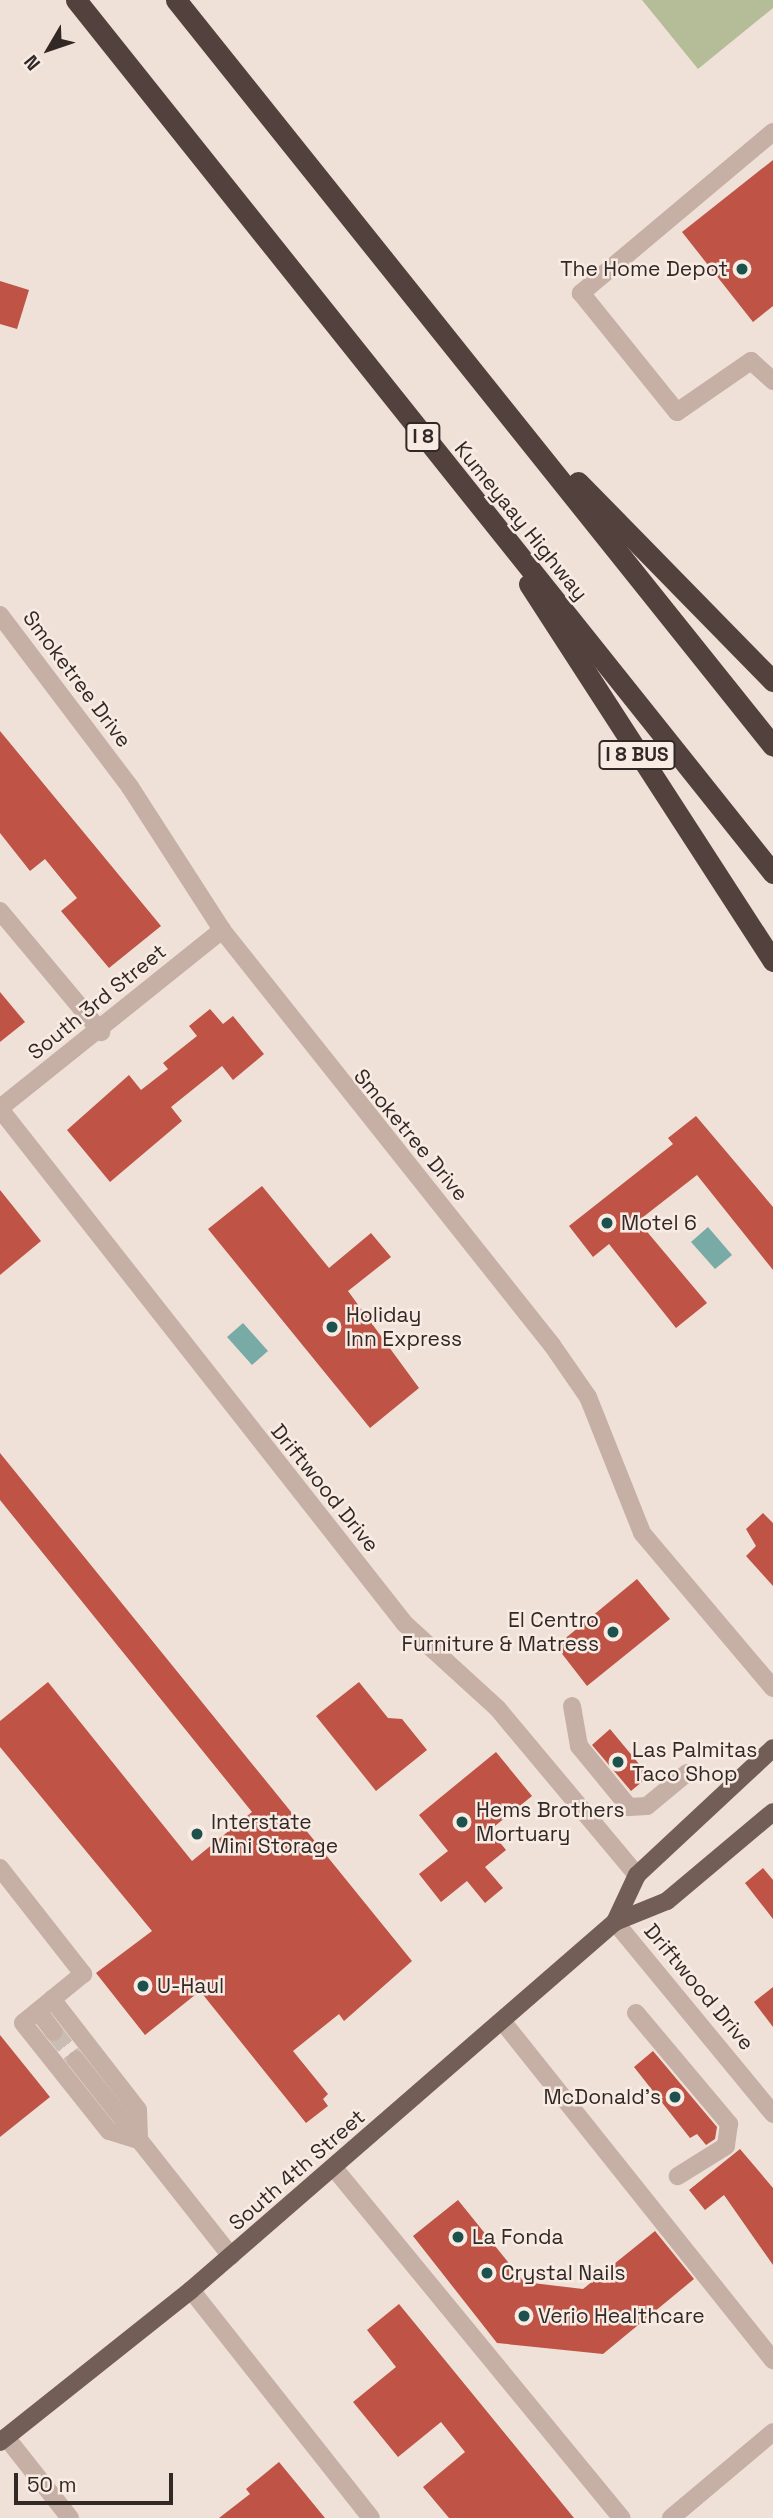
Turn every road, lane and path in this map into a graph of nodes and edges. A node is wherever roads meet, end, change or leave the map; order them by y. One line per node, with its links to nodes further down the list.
1 (76, 0): 6 (highway, Kumeyaay Highway / I 8)
2 (176, 0): 5 (highway)
3 (773, 132): 4 (street)
4 (773, 381)
5 (498, 400): 8 (highway); 9 (highway)
6 (508, 544): 10 (highway, Kumeyaay Highway / I 8); 13 (highway, I 8 BUS)
7 (0, 615): 12 (street, Smoketree Drive)
8 (773, 681)
9 (773, 746)
10 (773, 873)
11 (0, 911): 14 (street)
12 (222, 930): 14 (street, South 3rd Street); 16 (street, Smoketree Drive)
13 (773, 961)
14 (101, 1032): 15 (street, South 3rd Street)
15 (0, 1108): 22 (street, Driftwood Drive)
16 (773, 1688)
17 (572, 1706): 19 (street)
18 (773, 1748): 22 (main road, South 4th Street)
19 (687, 1773)
20 (773, 1812): 23 (main road, South 4th Street)
21 (0, 1868): 24 (street)
22 (637, 1875): 23 (main road, South 4th Street)
23 (615, 1922): 27 (main road, South 4th Street); 30 (street, Driftwood Drive)
24 (52, 1999): 25 (street); 31 (street)
25 (38, 2011): 28 (street); 31 (street)
26 (636, 2013): 33 (street)
27 (503, 2022): 32 (main road, South 4th Street); 36 (street)
28 (54, 2032)
29 (76, 2060): 31 (street)
30 (773, 2114)
31 (139, 2140): 34 (street)
32 (334, 2168): 34 (main road, South 4th Street); 41 (street)
33 (678, 2176)
34 (231, 2256): 35 (main road, South 4th Street)
35 (191, 2290): 38 (main road, South 4th Street); 40 (street)
36 (773, 2360)
37 (773, 2432): 42 (street)
38 (3, 2440): 39 (street)
39 (70, 2518)
40 (370, 2518)
41 (622, 2518)
42 (671, 2518)

